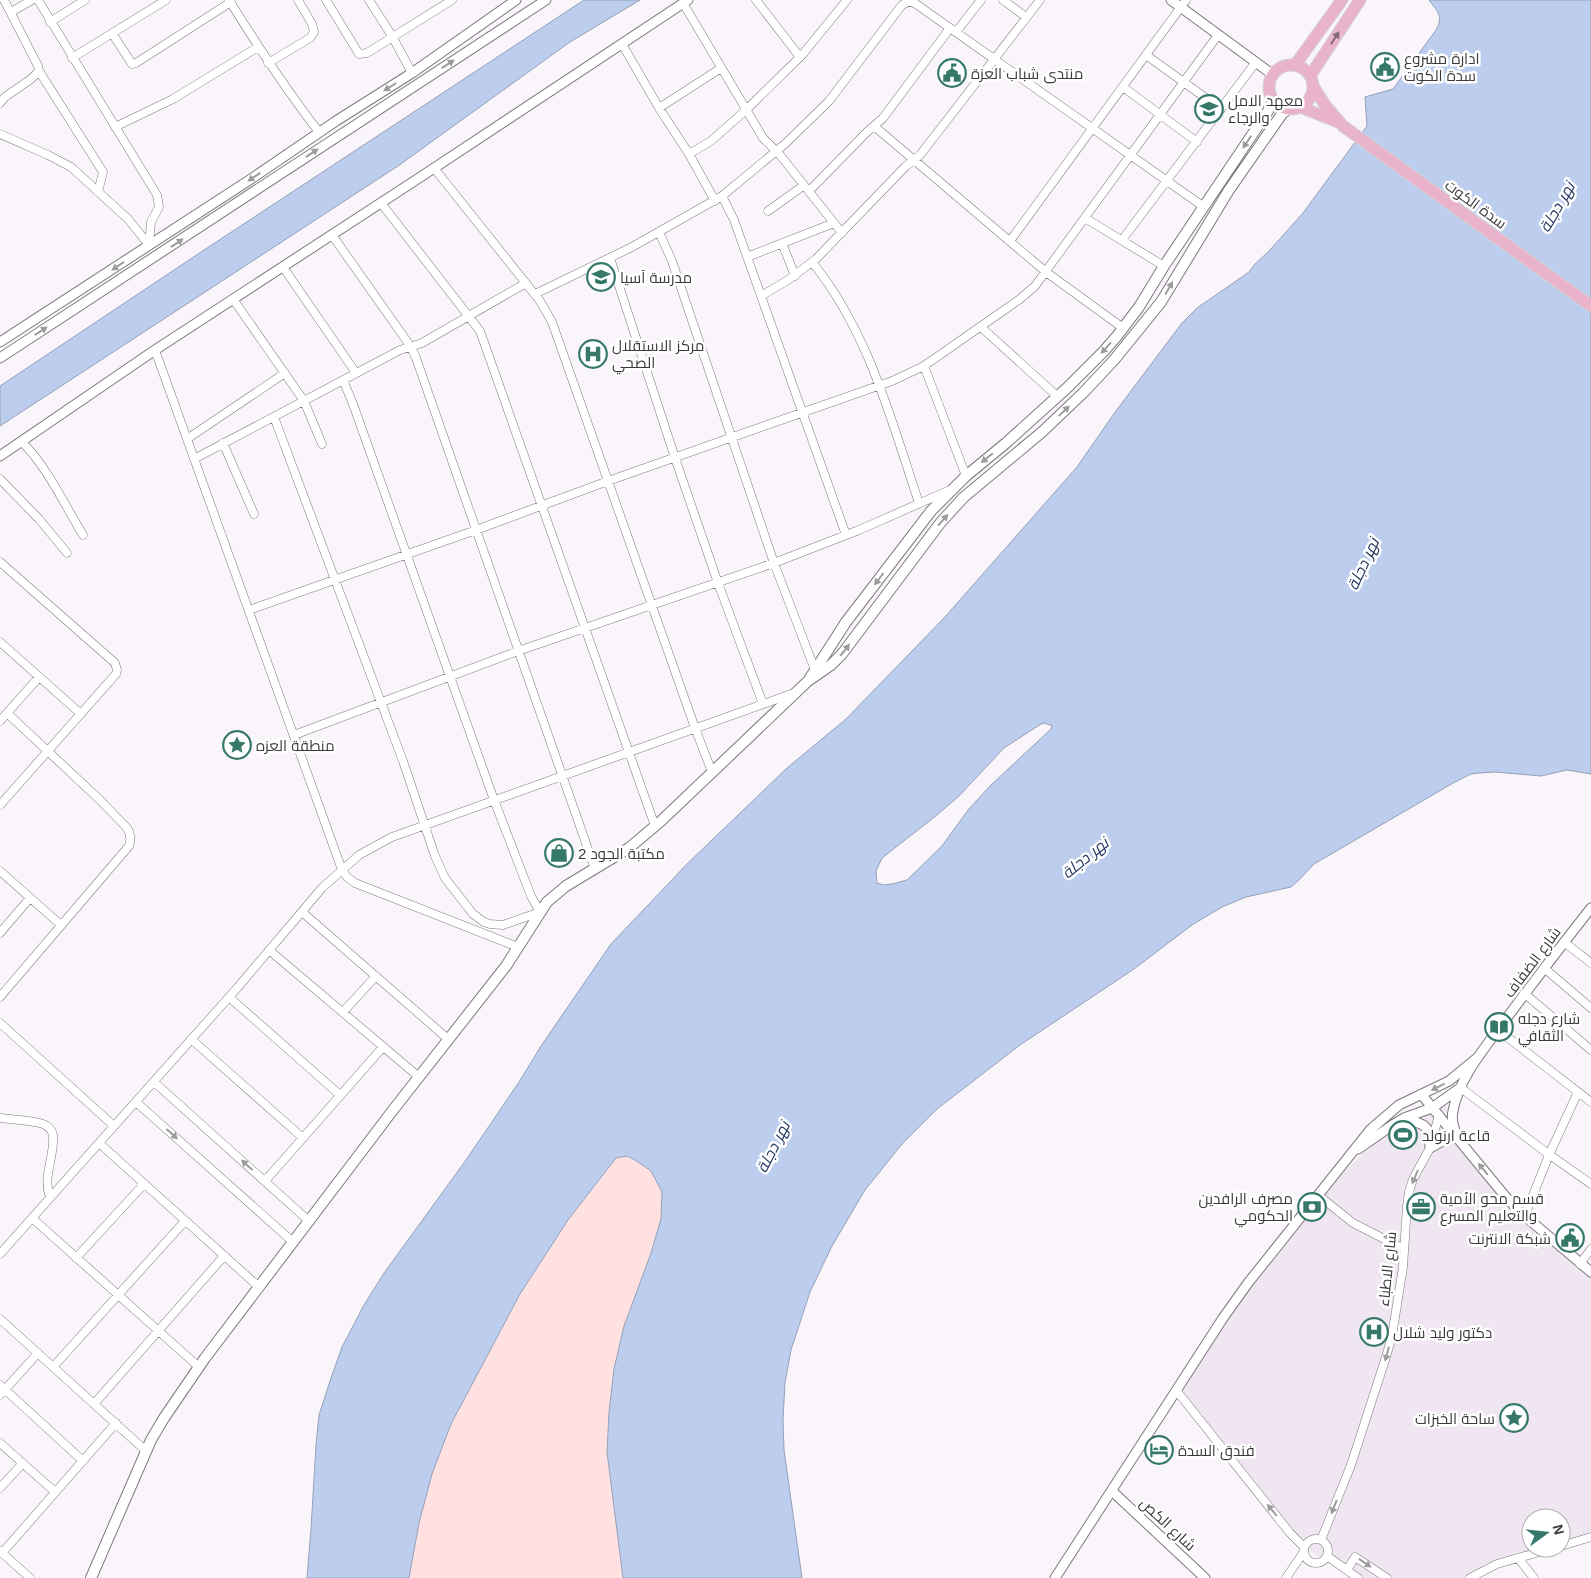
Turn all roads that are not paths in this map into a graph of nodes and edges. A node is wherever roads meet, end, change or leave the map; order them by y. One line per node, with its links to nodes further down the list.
1 (4, 0): 25 (street)
2 (32, 0): 25 (street)
3 (38, 0): 28 (street)
4 (84, 0): 28 (street)
5 (166, 0): 30 (street)
6 (298, 0): 40 (street)
7 (326, 0): 32 (street)
8 (369, 0): 32 (street)
9 (452, 0): 32 (street)
10 (516, 0): 24 (street)
11 (546, 0): 27 (street)
12 (756, 0): 36 (street)
13 (846, 0): 36 (street)
14 (981, 0): 29 (street)
15 (1003, 0): 26 (street)
16 (1040, 0): 26 (street)
17 (1171, 0): 23 (street)
18 (1342, 0): 41 (main road)
19 (1360, 0): 46 (main road, one-way to 19)
20 (230, 1): 30 (street); 34 (street)
21 (907, 1): 29 (street); 64 (street)
22 (685, 2): 33 (street); 42 (street)
23 (1184, 4): 31 (street); 35 (street)
24 (506, 7): 27 (street); 44 (street)
25 (11, 12): 43 (street)
26 (1026, 17): 38 (street)
27 (516, 19): 105 (street, one-way to 27)
28 (50, 22): 37 (street)
29 (953, 30): 38 (street); 58 (street)
30 (112, 33): 37 (street)
31 (1218, 35): 39 (street); 47 (street)
32 (392, 36): 44 (street)
33 (622, 44): 52 (street); 68 (street)
34 (258, 47): 40 (street); 59 (street)
35 (1146, 55): 47 (street); 48 (street)
36 (800, 57): 55 (street)
37 (72, 58): 59 (street)
38 (994, 59): 60 (street); 67 (street)
39 (1256, 62): 45 (street); 53 (street)
40 (268, 63): 61 (street)
41 (1295, 65): 45 (main road); 46 (main road)
42 (721, 68): 52 (street); 55 (street)
43 (39, 71): 50 (street); 71 (street)
44 (412, 73): 61 (street, one-way to 61)
45 (1272, 74): 49 (main road)
46 (1311, 81): 51 (main road); 57 (main road)
47 (1184, 82): 53 (street); 56 (street)
48 (1123, 86): 56 (street); 60 (street)
49 (1273, 101): 54 (main road); 74 (main road, one-way to 74)
50 (0, 102)
51 (1300, 107): 54 (main road); 57 (main road)
52 (659, 108): 65 (street)
53 (1221, 109): 63 (street)
54 (1288, 109): 86 (main road)
55 (746, 110): 64 (street); 65 (street)
56 (1161, 115): 63 (street); 66 (street)
57 (1341, 124): 98 (main road, سدة الكوت)
58 (874, 126): 67 (street); 70 (street)
59 (115, 127): 85 (street)
60 (1092, 129): 66 (street); 82 (street)
61 (319, 132): 85 (street, one-way to 85)
62 (0, 134): 71 (street)
63 (1196, 142): 69 (street)
64 (776, 151): 70 (street); 72 (street)
65 (689, 154): 72 (street)
66 (1131, 156): 69 (street); 76 (street)
67 (914, 160): 79 (street); 82 (street)
68 (434, 168): 73 (street); 94 (street)
69 (1167, 181): 74 (street); 81 (street)
70 (806, 188): 75 (street); 77 (street)
71 (98, 192): 85 (street)
72 (719, 199): 78 (street); 87 (street)
73 (382, 202): 80 (street); 99 (street)
74 (1204, 207): 84 (main road)
75 (768, 212)
76 (1085, 218): 81 (street); 92 (street)
77 (834, 222): 79 (street); 83 (street)
78 (660, 232): 88 (street); 116 (street)
79 (842, 233): 89 (street)
80 (332, 235): 91 (street); 103 (street)
81 (1122, 240): 90 (street)
82 (1010, 241): 92 (street)
83 (782, 243): 87 (street); 93 (street)
84 (1180, 243): 86 (main road); 90 (main road)
85 (149, 245): 102 (street, one-way to 102)
86 (1192, 250): 147 (main road, one-way to 86)
87 (747, 257): 96 (street)
88 (610, 258): 95 (street); 121 (street)
89 (812, 262): 93 (street); 110 (street)
90 (1164, 266): 101 (main road)
91 (283, 267): 97 (street); 108 (street)
92 (1046, 272): 100 (street); 101 (street)
93 (795, 276): 96 (street)
94 (526, 283): 95 (street); 99 (street)
95 (535, 294): 125 (street)
96 (761, 296): 113 (street)
97 (233, 299): 104 (street); 107 (street)
98 (1591, 306)
99 (469, 316): 103 (street); 128 (street)
100 (981, 327): 106 (street); 111 (street)
101 (1123, 328): 111 (main road, one-way to 111)
102 (0, 342)
103 (411, 347): 108 (street); 130 (street)
104 (155, 350): 115 (street); 117 (street)
105 (0, 358)
106 (924, 366): 110 (street); 123 (street)
107 (285, 373): 112 (street); 115 (street)
108 (356, 373): 109 (street)
109 (343, 380): 112 (street); 134 (street)
110 (879, 385): 113 (street); 127 (street)
111 (1057, 396): 123 (main road, one-way to 123)
112 (304, 401): 114 (street); 119 (street)
113 (803, 412): 116 (street); 132 (street)
114 (274, 417): 118 (street); 137 (street)
115 (187, 438): 122 (street)
116 (732, 438): 121 (street); 136 (street)
117 (22, 442): 120 (street); 131 (street)
118 (223, 443): 122 (street); 129 (street)
119 (322, 444)
120 (0, 456)
121 (675, 458): 125 (street); 138 (street)
122 (194, 459): 140 (street)
123 (966, 476): 126 (main road)
124 (0, 479): 133 (street)
125 (608, 481): 128 (street); 139 (street)
126 (952, 490): 127 (street); 144 (main road, one-way to 144)
127 (919, 503): 132 (street)
128 (541, 506): 130 (street); 141 (street)
129 (254, 514)
130 (476, 530): 134 (street); 143 (street)
131 (82, 535)
132 (846, 535): 136 (street)
133 (67, 553)
134 (407, 554): 137 (street); 145 (street)
135 (0, 562): 152 (street)
136 (774, 563): 138 (street); 144 (street)
137 (334, 580): 140 (street); 149 (street)
138 (718, 583): 139 (street); 150 (street)
139 (652, 605): 141 (street); 154 (street)
140 (248, 610): 155 (street)
141 (584, 628): 143 (street); 157 (street)
142 (2, 647): 146 (street)
143 (518, 651): 145 (street); 159 (street)
144 (815, 670): 147 (main road)
145 (450, 676): 149 (street); 160 (street)
146 (39, 677): 151 (street); 152 (street)
147 (808, 681): 148 (main road)
148 (796, 692): 150 (street); 158 (main road)
149 (381, 702): 155 (street); 162 (street)
150 (763, 704): 154 (street)
151 (7, 713): 153 (street); 156 (street)
152 (81, 714): 156 (street)
153 (0, 721)
154 (695, 728): 157 (street); 158 (street)
155 (294, 735): 165 (street)
156 (48, 752): 161 (street); 171 (street)
157 (628, 752): 159 (street); 163 (street)
158 (712, 772): 163 (main road)
159 (561, 776): 160 (street); 164 (street)
160 (494, 800): 162 (street); 170 (street)
161 (0, 805)
162 (426, 825): 165 (street); 170 (street)
163 (655, 826): 164 (main road)
164 (595, 869): 170 (main road)
165 (342, 870): 169 (street); 174 (street)
166 (0, 872): 167 (street)
167 (30, 898): 171 (street); 172 (street)
168 (1591, 908): 173 (street, شارع الضفاف)
169 (302, 912): 175 (street); 178 (street)
170 (540, 912): 174 (main road)
171 (61, 926): 180 (street)
172 (0, 933)
173 (1564, 942): 176 (street); 177 (street, شارع الضفاف)
174 (518, 947): 186 (main road)
175 (269, 950): 181 (street); 183 (street)
176 (1591, 963)
177 (1544, 968): 179 (street, شارع الضفاف); 182 (street)
178 (376, 976): 183 (street); 186 (street)
179 (1524, 993): 185 (street, شارع الضفاف); 189 (street)
180 (0, 997)
181 (229, 997): 187 (street); 196 (street)
182 (1591, 1008)
183 (343, 1012): 188 (street)
184 (0, 1023): 202 (street)
185 (1498, 1030): 190 (street, شارع الضفاف); 194 (street)
186 (448, 1039): 191 (main road)
187 (191, 1040): 192 (street); 204 (street)
188 (383, 1046): 191 (street); 196 (street)
189 (1591, 1050)
190 (1477, 1058): 193 (street); 195 (street, one-way to 195)
191 (419, 1077): 217 (main road)
192 (154, 1082): 197 (street); 209 (street, one-way to 192)
193 (1461, 1088): 199 (street); 203 (street); 208 (street)
194 (1578, 1092): 198 (street); 208 (street)
195 (1421, 1094): 199 (street); 207 (street)
196 (340, 1095): 204 (street)
197 (136, 1102): 202 (street); 218 (street, one-way to 218)
198 (1591, 1102)
199 (1436, 1112): 201 (street); 203 (street); 206 (street, شارع الاطباء)
200 (0, 1118): 213 (street)
201 (1404, 1118): 206 (street); 207 (street)
202 (114, 1126): 205 (street)
203 (1457, 1137): 206 (street); 214 (street, one-way to 203)
204 (302, 1138): 209 (street)
205 (99, 1144): 210 (street); 213 (street)
206 (1430, 1148): 219 (street, شارع الاطباء, one-way to 219)
207 (1352, 1154): 212 (street)
208 (1550, 1154): 211 (street); 214 (street)
209 (264, 1181): 217 (street)
210 (144, 1184): 216 (street); 223 (street)
211 (1591, 1184)
212 (1318, 1195): 219 (street); 234 (street)
213 (50, 1198): 215 (street)
214 (1525, 1216): 224 (street)
215 (32, 1218): 221 (street); 223 (street)
216 (185, 1221): 222 (street); 227 (street)
217 (309, 1221): 218 (main road)
218 (293, 1242): 226 (main road)
219 (1404, 1249): 245 (street, شارع الاطباء, one-way to 245)
220 (1591, 1249): 224 (street)
221 (0, 1254)
222 (224, 1256): 226 (street); 229 (street)
223 (76, 1258): 227 (street)
224 (1580, 1264): 225 (street)
225 (1591, 1272)
226 (259, 1287): 232 (main road)
227 (118, 1295): 229 (street); 231 (street)
228 (0, 1319): 230 (street)
229 (159, 1331): 232 (street); 235 (street)
230 (38, 1353): 231 (street); 233 (street)
231 (54, 1367): 235 (street)
232 (199, 1367): 238 (main road)
233 (2, 1390): 239 (street)
234 (1176, 1390): 242 (street); 247 (street, one-way to 234)
235 (94, 1404): 236 (street)
236 (116, 1423): 238 (street); 239 (street)
237 (0, 1443): 240 (street)
238 (146, 1451): 254 (main road)
239 (83, 1461): 243 (street)
240 (23, 1463): 241 (street); 243 (street)
241 (0, 1488)
242 (1112, 1491): 255 (street); 256 (street, شارع الكص)
243 (55, 1492): 248 (street)
244 (1591, 1537): 246 (street)
245 (1321, 1540): 247 (street); 249 (street)
246 (1571, 1543)
247 (1304, 1550): 249 (street); 257 (street)
248 (1, 1552): 253 (street)
249 (1327, 1556): 252 (street)
250 (1521, 1557): 251 (street)
251 (1518, 1558): 260 (street); 261 (street)
252 (1347, 1570): 258 (street); 259 (street, one-way to 259)
253 (30, 1578)
254 (93, 1578)
255 (1055, 1578)
256 (1205, 1578)
257 (1286, 1578)
258 (1358, 1578)
259 (1387, 1578)
260 (1470, 1578)
261 (1534, 1578)

